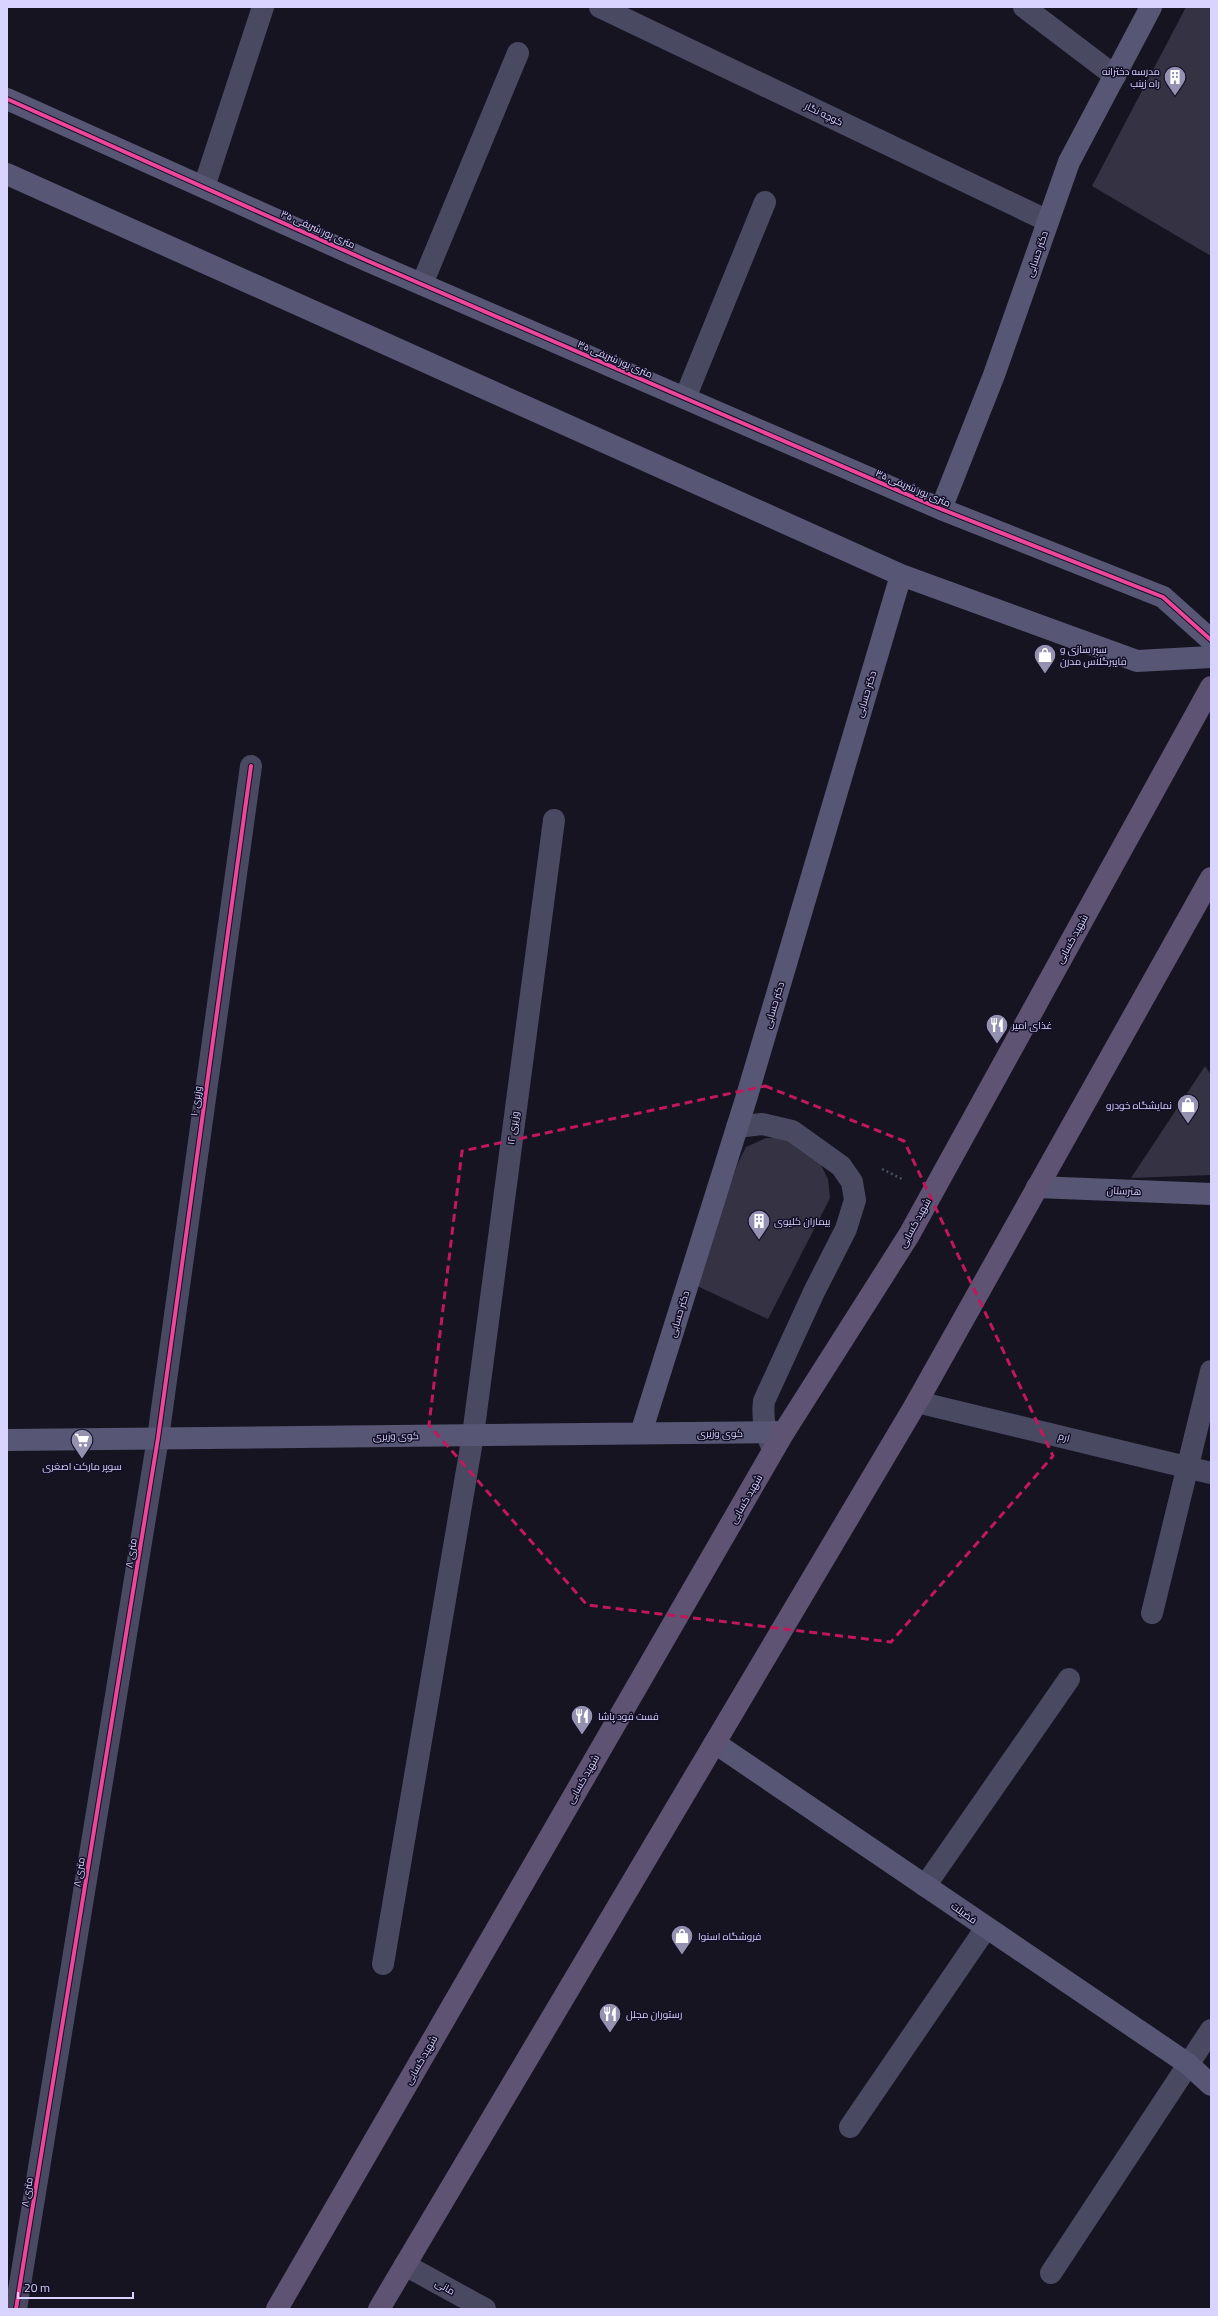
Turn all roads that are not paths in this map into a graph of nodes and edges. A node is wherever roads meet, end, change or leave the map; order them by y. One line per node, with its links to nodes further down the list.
1 (263, 7): 9 (street)
2 (600, 7): 11 (street, کوچه نگار)
3 (1024, 7): 6 (street)
4 (1151, 7): 6 (street, دکتر حسابی)
5 (518, 53): 12 (street)
6 (1115, 76): 11 (street, دکتر حسابی)
7 (7, 99): 9 (street, ۳۵ متری پور شریفی)
8 (7, 174): 15 (street)
9 (204, 187): 12 (street, ۳۵ متری پور شریفی)
10 (765, 202): 13 (street)
11 (1048, 221): 14 (street, دکتر حسابی)
12 (422, 284): 13 (street, ۳۵ متری پور شریفی)
13 (685, 398): 14 (street, ۳۵ متری پور شریفی)
14 (941, 509): 16 (street, ۳۵ متری پور شریفی)
15 (901, 575): 17 (street); 22 (street, دکتر حسابی)
16 (1211, 640)
17 (1211, 657)
18 (1211, 687): 30 (main road, شهید کسایی)
19 (251, 766): 29 (street, وزیری ۱۰)
20 (554, 820): 28 (street, وزيری ۱۲)
21 (1211, 878): 23 (main road)
22 (737, 1127): 27 (street, دکتر حسابی); 30 (street)
23 (1037, 1187): 24 (street, هنرستان); 26 (main road)
24 (1211, 1194)
25 (1211, 1371): 32 (street)
26 (917, 1402): 32 (street, ارم); 36 (main road)
27 (641, 1433): 28 (street, کوی وزیری); 30 (street, کوی وزیری)
28 (473, 1435): 29 (street, کوی وزیری); 39 (street, وزيری ۱۲)
29 (158, 1438): 31 (street, کوی وزیری); 46 (street, متری ۸)
30 (775, 1438): 47 (main road, شهید کسایی)
31 (7, 1440)
32 (1187, 1467): 33 (street, ارم); 34 (street)
33 (1211, 1473)
34 (1152, 1613)
35 (1069, 1679): 37 (street)
36 (715, 1743): 37 (street, فضیلت); 44 (main road)
37 (924, 1886): 38 (street, فضیلت)
38 (986, 1928): 41 (street, فضیلت); 43 (street)
39 (383, 1964)
40 (1211, 2030): 41 (street)
41 (1188, 2064): 42 (street, فضیلت); 45 (street)
42 (1211, 2085)
43 (850, 2127)
44 (405, 2265): 48 (main road); 49 (street, مانی)
45 (1051, 2273)
46 (16, 2309)
47 (277, 2309)
48 (379, 2309)
49 (485, 2309)

